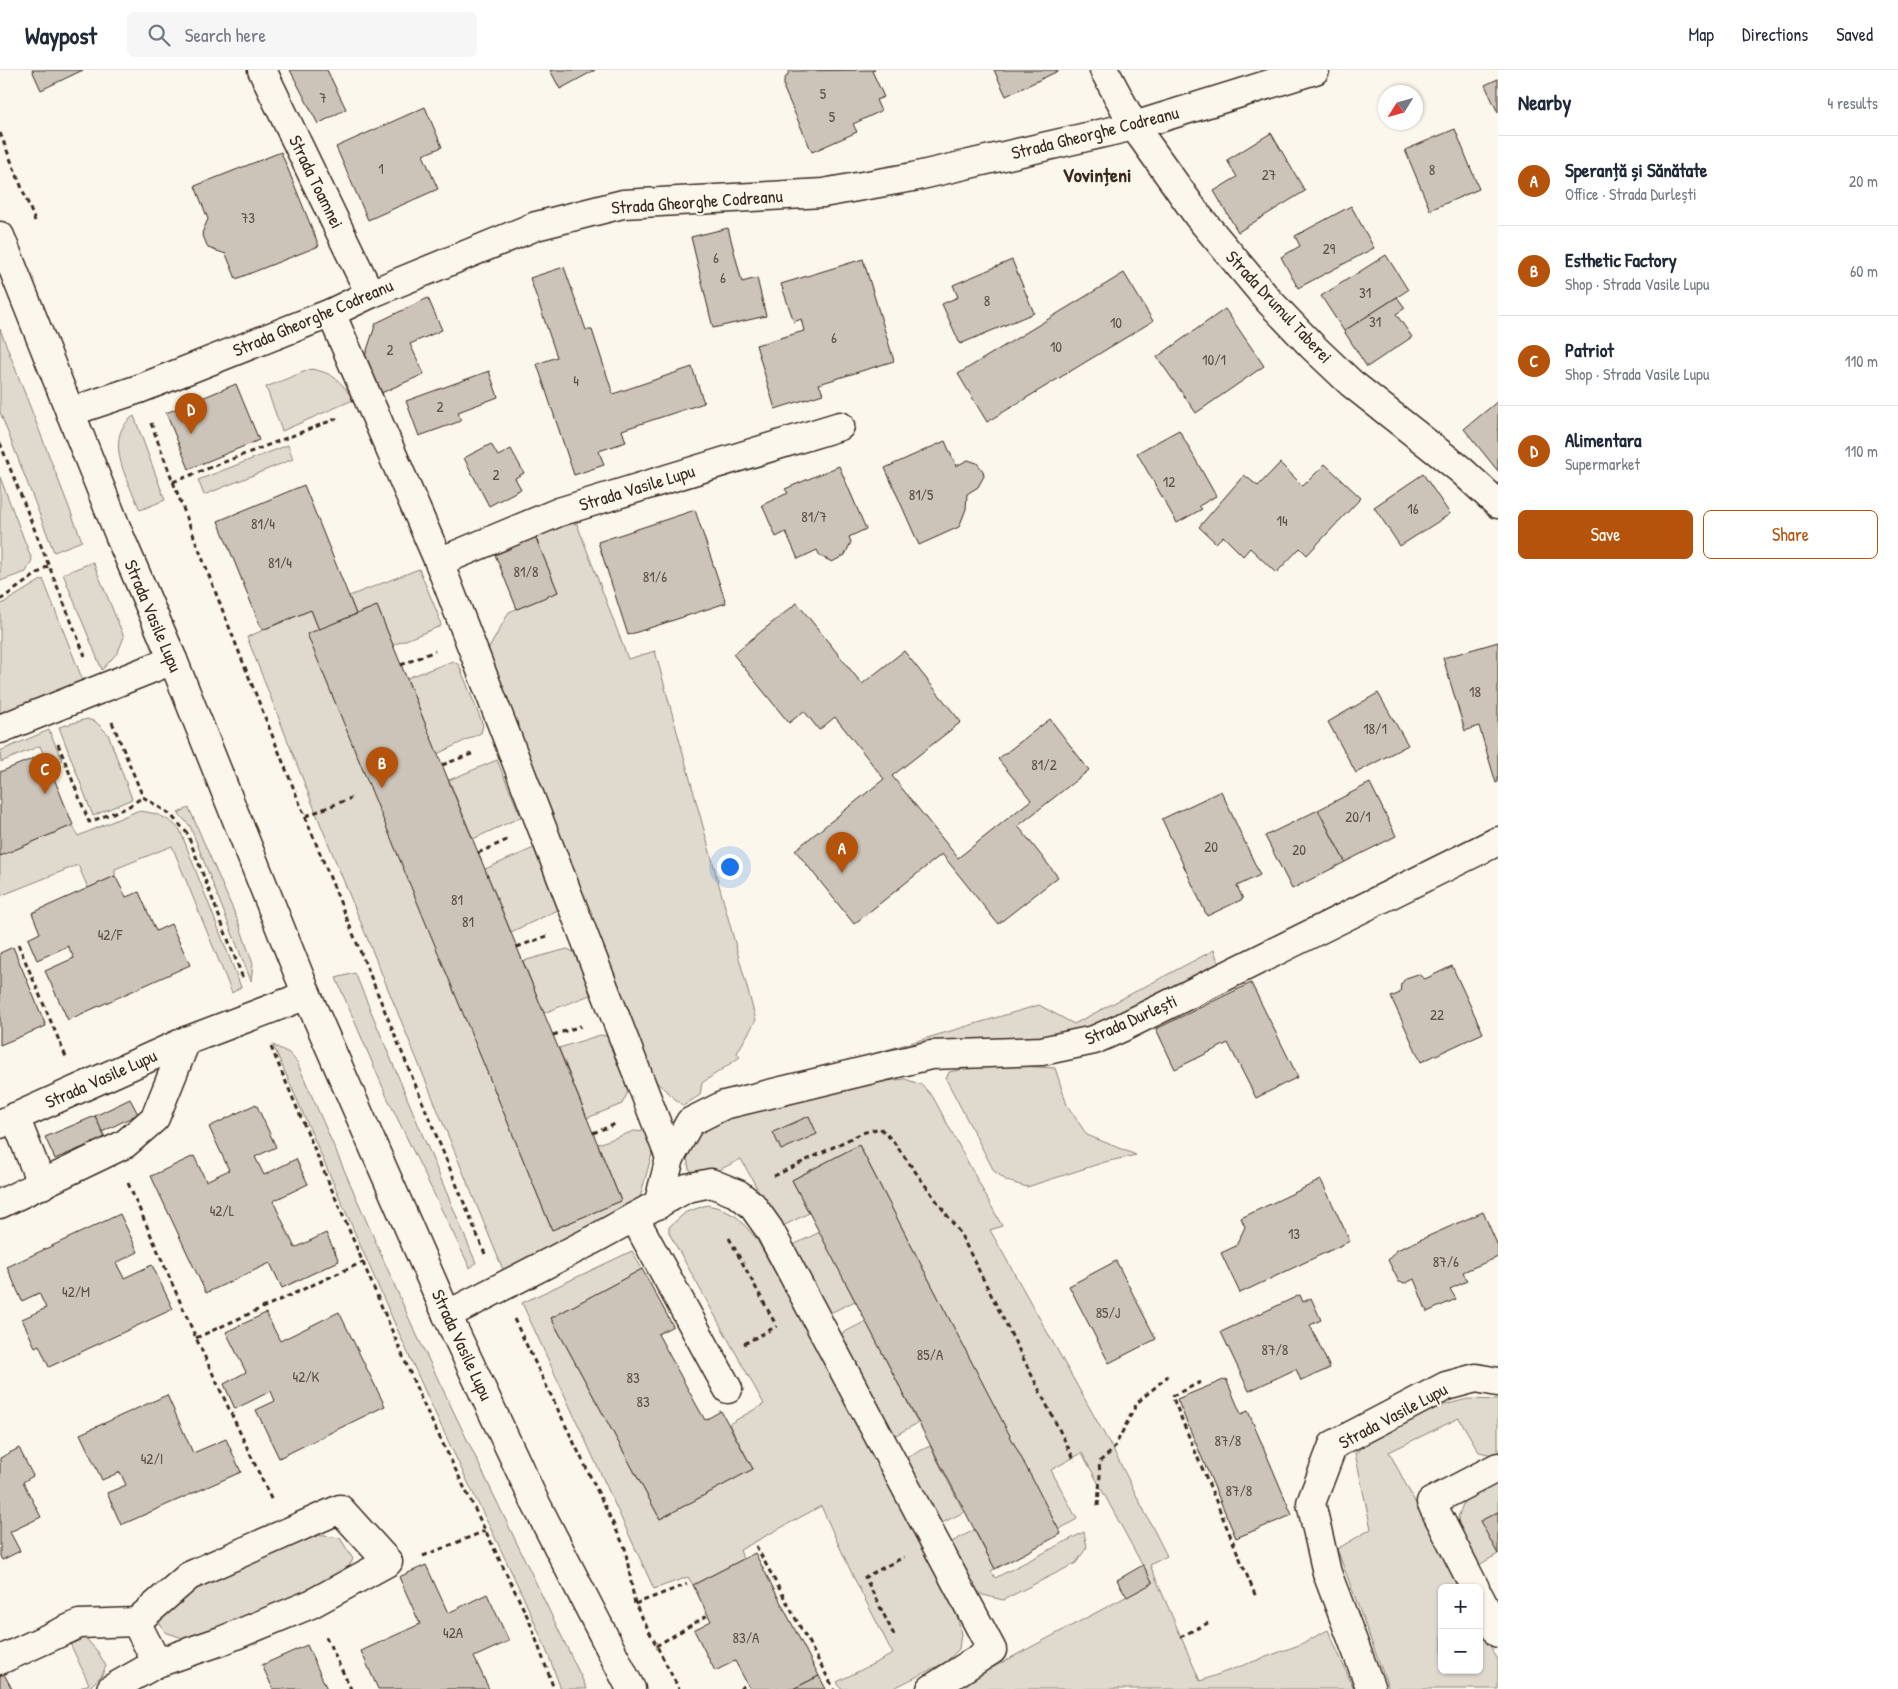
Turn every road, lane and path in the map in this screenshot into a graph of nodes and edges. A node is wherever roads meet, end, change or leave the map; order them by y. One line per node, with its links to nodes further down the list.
1 (262, 70): 6 (street, Strada Toamnei)
2 (1104, 70): 4 (street, Strada Drumul Taberei)
3 (1316, 70): 4 (street, Strada Gheorghe Codreanu)
4 (1134, 126): 6 (street, Strada Gheorghe Codreanu); 14 (street, Strada Drumul Taberei)
5 (0, 236): 10 (street, Strada Vasile Lupu)
6 (370, 294): 7 (street, Strada Gheorghe Codreanu)
7 (331, 313): 8 (street, Strada Gheorghe Codreanu); 9 (street)
8 (138, 389): 10 (street, Strada Gheorghe Codreanu); 13 (path)
9 (371, 405): 13 (path); 15 (street)
10 (70, 412): 18 (street, Strada Vasile Lupu)
11 (840, 426): 15 (street, Strada Vasile Lupu)
12 (0, 443): 16 (path)
13 (173, 482): 24 (path)
14 (1498, 504)
15 (439, 562): 33 (street)
16 (48, 566): 17 (path); 19 (path)
17 (0, 600)
18 (173, 660): 19 (street); 27 (street, Strada Vasile Lupu)
19 (99, 690): 20 (street); 22 (path)
20 (0, 729)
21 (58, 743): 22 (path)
22 (143, 797): 28 (path)
23 (351, 798): 24 (path)
24 (306, 816): 41 (path)
25 (1498, 841): 33 (street, Strada Durlești)
26 (18, 944): 30 (path)
27 (307, 995): 28 (street, Strada Vasile Lupu); 42 (street, Strada Vasile Lupu)
28 (257, 1014): 29 (street, Strada Vasile Lupu); 40 (path)
29 (186, 1041): 30 (street, Strada Vasile Lupu); 32 (street, Strada Vasile Lupu)
30 (79, 1089): 31 (street, Strada Vasile Lupu)
31 (7, 1120): 34 (street, Strada Vasile Lupu)
32 (113, 1150): 34 (street, Strada Vasile Lupu); 44 (path)
33 (670, 1158): 37 (street, Strada Durlești)
34 (42, 1185): 36 (street, Strada Vasile Lupu)
35 (738, 1194): 37 (street); 49 (path); 82 (street)
36 (0, 1204)
37 (658, 1205): 38 (street)
38 (634, 1218): 41 (street); 48 (street)
39 (726, 1233): 43 (path)
40 (363, 1262): 44 (path); 52 (path)
41 (499, 1288): 42 (street); 61 (path)
42 (447, 1315): 78 (street, Strada Vasile Lupu)
43 (781, 1334)
44 (196, 1338): 53 (path)
45 (1168, 1376): 51 (path)
46 (1201, 1382): 59 (path)
47 (1498, 1382): 83 (street, Strada Vasile Lupu)
48 (728, 1389)
49 (1074, 1461)
50 (1498, 1467): 58 (street)
51 (1098, 1506)
52 (485, 1531): 56 (path); 77 (path)
53 (286, 1533): 56 (street); 64 (street)
54 (756, 1546): 70 (path)
55 (905, 1557): 67 (path)
56 (388, 1562): 60 (street)
57 (687, 1584): 61 (path)
58 (1473, 1584)
59 (1256, 1597)
60 (311, 1604): 73 (street); 76 (path)
61 (635, 1604): 69 (path)
62 (1483, 1604): 66 (street)
63 (708, 1615): 69 (path)
64 (136, 1622): 72 (street); 73 (street)
65 (1208, 1623): 68 (path)
66 (1498, 1633)
67 (894, 1635)
68 (1180, 1637)
69 (656, 1646): 79 (path)
70 (811, 1647): 71 (path); 81 (path)
71 (805, 1650)
72 (0, 1660)
73 (158, 1663): 75 (street)
74 (747, 1684): 80 (path)
75 (111, 1689)
76 (351, 1689)
77 (554, 1689)
78 (631, 1689)
79 (679, 1689)
80 (740, 1689)
81 (834, 1689)
82 (931, 1689)
83 (1371, 1689)

